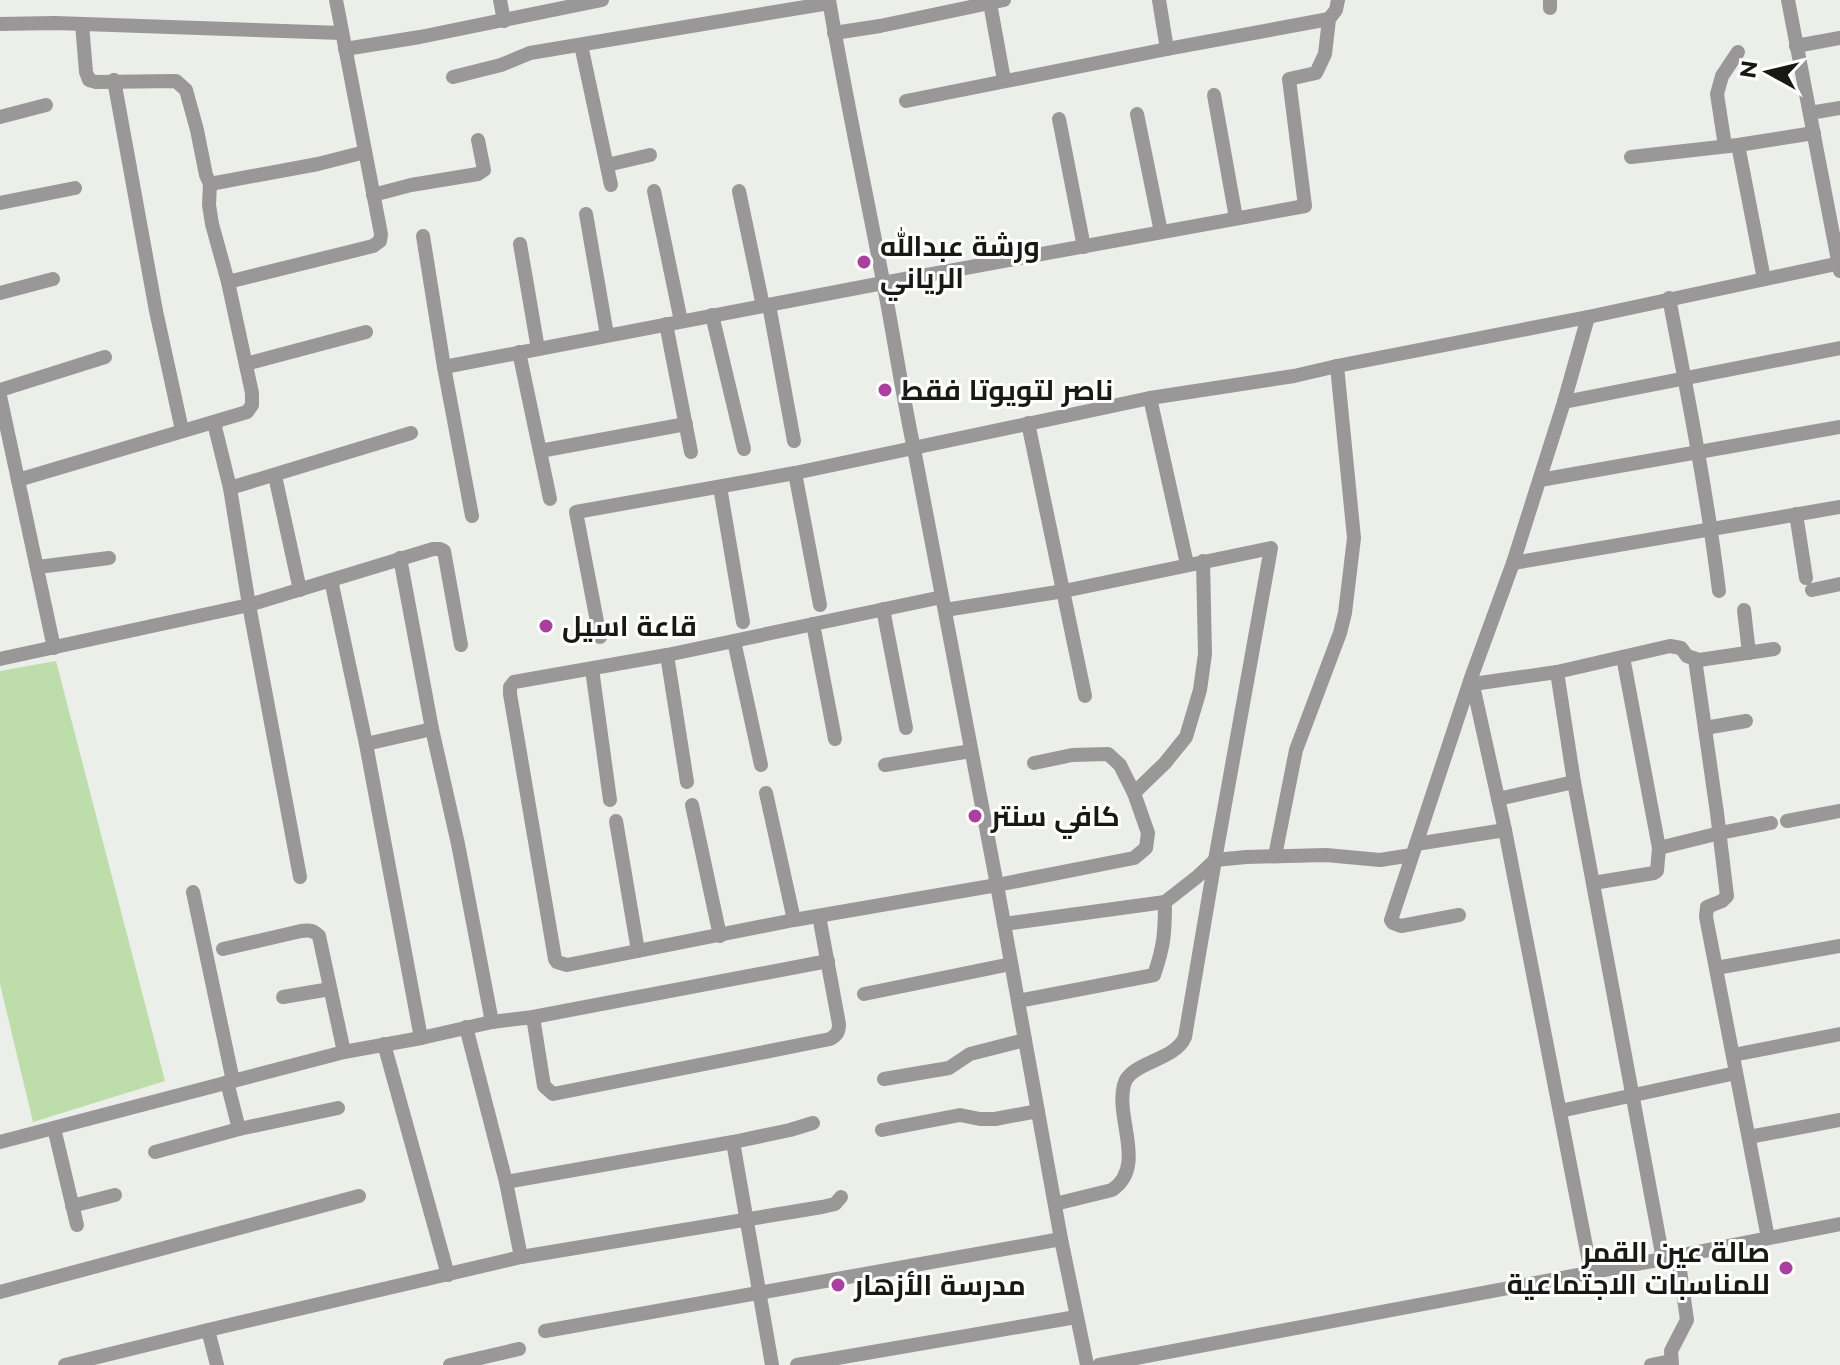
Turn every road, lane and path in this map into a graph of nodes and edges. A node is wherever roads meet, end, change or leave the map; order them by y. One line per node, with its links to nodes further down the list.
1 (336, 0): 13 (street)
2 (500, 0): 10 (street)
3 (602, 0): 10 (street)
4 (1159, 0): 19 (street)
5 (1338, 0): 9 (street)
6 (1788, 0): 17 (street)
7 (997, 1): 14 (street); 23 (street)
8 (829, 2): 14 (street); 16 (street)
9 (1329, 19): 19 (street); 47 (street)
10 (504, 21): 18 (street)
11 (0, 24): 12 (street)
12 (82, 24): 13 (street); 22 (street)
13 (342, 33): 18 (street)
14 (834, 33): 56 (street)
15 (1840, 38): 17 (street)
16 (581, 45): 21 (street); 38 (street)
17 (1796, 46): 28 (street)
18 (345, 49): 35 (street)
19 (1167, 49): 23 (street)
20 (1738, 52): 34 (street)
21 (453, 77)
22 (114, 80): 39 (street); 81 (street)
23 (1004, 80): 25 (street)
24 (1214, 95): 47 (street)
25 (906, 101)
26 (46, 105): 30 (street)
27 (1840, 108): 28 (street)
28 (1810, 113): 32 (street)
29 (1137, 114): 48 (street)
30 (0, 117)
31 (1059, 119): 51 (street)
32 (1814, 133): 34 (street); 52 (street)
33 (478, 140): 44 (street)
34 (1731, 146): 37 (street); 54 (street)
35 (365, 152): 39 (street); 44 (street)
36 (650, 155): 38 (street)
37 (1631, 157)
38 (607, 165): 40 (street)
39 (210, 184): 55 (street)
40 (611, 185)
41 (75, 188): 45 (street)
42 (654, 191): 62 (street)
43 (739, 191): 59 (street)
44 (373, 195): 55 (street)
45 (0, 203)
46 (586, 214): 64 (street)
47 (1236, 218): 48 (street)
48 (1161, 232): 51 (street)
49 (423, 236): 71 (street)
50 (520, 244): 66 (street)
51 (1084, 247): 56 (street)
52 (1839, 266): 54 (street)
53 (53, 279): 57 (street)
54 (1764, 279): 58 (street)
55 (228, 282): 69 (street)
56 (883, 283): 59 (street); 85 (street)
57 (0, 293)
58 (1669, 298): 61 (street); 72 (street)
59 (766, 305): 60 (street); 83 (street)
60 (712, 315): 62 (street); 84 (street)
61 (1588, 317): 70 (street); 76 (street)
62 (674, 323): 64 (street); 79 (street)
63 (366, 332): 69 (street)
64 (607, 335): 66 (street)
65 (1840, 348): 72 (street)
66 (538, 349): 67 (street)
67 (519, 352): 71 (street); 86 (street)
68 (105, 357): 73 (street)
69 (246, 364): 77 (street)
70 (1337, 366): 75 (street); 158 (street)
71 (444, 367): 99 (street)
72 (1684, 378): 76 (street); 88 (street)
73 (0, 390)
74 (0, 396): 89 (street)
75 (1150, 398): 78 (street); 105 (street)
76 (1564, 402): 93 (street)
77 (214, 423): 81 (street); 95 (street)
78 (1028, 423): 85 (street); 110 (street)
79 (686, 424): 86 (street); 87 (street)
80 (1840, 427): 88 (street)
81 (182, 430): 92 (street)
82 (411, 433): 91 (street)
83 (794, 441)
84 (744, 449)
85 (914, 449): 90 (street); 112 (street)
86 (540, 451): 96 (street)
87 (691, 452)
88 (1699, 453): 93 (street); 100 (street)
89 (7, 462): 92 (street)
90 (795, 473): 94 (street); 114 (street)
91 (275, 476): 95 (street); 109 (street)
92 (18, 480): 106 (street)
93 (1540, 480): 104 (street)
94 (720, 487): 117 (street); 119 (street)
95 (230, 488): 113 (street)
96 (550, 499)
97 (1840, 507): 98 (street)
98 (1796, 514): 100 (street); 108 (street)
99 (472, 516)
100 (1712, 528): 104 (street); 111 (street)
101 (109, 558): 106 (street)
102 (400, 558): 107 (street); 121 (street); 136 (street)
103 (1203, 561): 105 (street); 146 (street); 159 (street)
104 (1513, 563): 131 (street)
105 (1187, 564): 110 (street)
106 (38, 567): 122 (street)
107 (331, 580): 109 (street); 138 (street)
108 (1840, 584)
109 (300, 590): 113 (street)
110 (1064, 591): 112 (street); 132 (street)
111 (1719, 591)
112 (944, 603): 115 (street); 139 (street)
113 (249, 605): 122 (street); 160 (street)
114 (820, 605)
115 (883, 609): 118 (street); 134 (street)
116 (1744, 610): 124 (street)
117 (743, 622)
118 (813, 624): 120 (street); 137 (street)
119 (600, 637)
120 (734, 641): 125 (street); 141 (street)
121 (461, 645)
122 (54, 648): 127 (street)
123 (1774, 649): 124 (street)
124 (1749, 653): 128 (street)
125 (667, 655): 129 (street); 143 (street)
126 (1623, 657): 128 (street); 130 (street); 156 (street)
127 (0, 659)
128 (1695, 659): 135 (street)
129 (592, 669): 148 (street); 172 (street)
130 (1557, 672): 131 (street); 144 (street)
131 (1472, 681): 147 (street); 157 (street)
132 (1085, 696)
133 (1746, 721): 135 (street)
134 (906, 728)
135 (1705, 728): 155 (street)
136 (432, 729): 138 (street); 181 (street)
137 (835, 739)
138 (366, 744): 184 (street)
139 (971, 751): 142 (street); 162 (street)
140 (1034, 763): 146 (street)
141 (761, 765)
142 (885, 765)
143 (687, 782)
144 (1574, 782): 147 (street); 161 (street)
145 (766, 793): 167 (street)
146 (1134, 793): 162 (street)
147 (1498, 799): 154 (street)
148 (610, 800)
149 (692, 805): 169 (street)
150 (1840, 811): 152 (street)
151 (616, 821): 172 (street)
152 (1787, 821)
153 (1771, 823): 155 (street)
154 (1505, 830): 157 (street); 195 (street)
155 (1720, 833): 156 (street); 175 (street)
156 (1659, 848): 161 (street)
157 (1414, 850): 158 (street); 165 (street)
158 (1275, 856): 159 (street)
159 (1215, 860): 164 (street); 209 (street)
160 (300, 877)
161 (1593, 883): 192 (street)
162 (997, 885): 166 (street); 168 (street)
163 (193, 892): 191 (street)
164 (1165, 902): 168 (street); 179 (street)
165 (1459, 915)
166 (819, 916): 167 (street); 173 (street)
167 (794, 920): 169 (street)
168 (1004, 924): 174 (street)
169 (720, 936): 172 (street)
170 (1840, 946): 175 (street)
171 (223, 949): 176 (street)
172 (638, 951)
173 (828, 961): 180 (street); 180 (street)
174 (1011, 964): 177 (street); 179 (street)
175 (1716, 968): 188 (street)
176 (330, 989): 178 (street); 187 (street)
177 (864, 994)
178 (283, 997)
179 (1018, 1001): 185 (street)
180 (533, 1017): 181 (street)
181 (492, 1022): 182 (street)
182 (466, 1027): 184 (street); 205 (street)
183 (1840, 1034): 188 (street)
184 (421, 1038): 186 (street)
185 (1025, 1040): 190 (street); 194 (street)
186 (384, 1044): 187 (street); 220 (street)
187 (344, 1052): 191 (street)
188 (1733, 1055): 189 (street)
189 (1736, 1073): 192 (street); 201 (street)
190 (884, 1079)
191 (230, 1082): 198 (street); 199 (street)
192 (1632, 1095): 195 (street); 218 (street)
193 (338, 1108): 199 (street)
194 (1038, 1111): 200 (street); 209 (street)
195 (1560, 1111): 219 (street)
196 (1840, 1120): 201 (street)
197 (813, 1123): 203 (street)
198 (54, 1128): 202 (street); 210 (street)
199 (239, 1129): 204 (street)
200 (882, 1130)
201 (1749, 1137): 214 (street)
202 (0, 1142)
203 (733, 1142): 205 (street); 211 (street)
204 (155, 1152)
205 (506, 1182): 217 (street)
206 (115, 1195): 210 (street)
207 (359, 1196): 221 (street)
208 (841, 1197): 211 (street)
209 (1055, 1204): 215 (street)
210 (72, 1206): 213 (street)
211 (746, 1219): 217 (street); 222 (street)
212 (1840, 1224): 214 (street)
213 (77, 1225)
214 (1768, 1238): 216 (street)
215 (1061, 1239): 222 (street); 223 (street)
216 (1678, 1256): 218 (street); 227 (street)
217 (521, 1257): 220 (street)
218 (1663, 1259): 219 (street)
219 (1591, 1272): 234 (street)
220 (448, 1275): 224 (street)
221 (0, 1292)
222 (759, 1292): 225 (street); 231 (street)
223 (1076, 1317): 232 (street); 233 (street)
224 (208, 1330): 228 (street); 229 (street)
225 (545, 1331)
226 (519, 1349): 230 (street)
227 (1671, 1363): 235 (street)
228 (65, 1365)
229 (217, 1365)
230 (450, 1365)
231 (772, 1365)
232 (797, 1365)
233 (1087, 1365)
234 (1099, 1365)
235 (1651, 1365)

